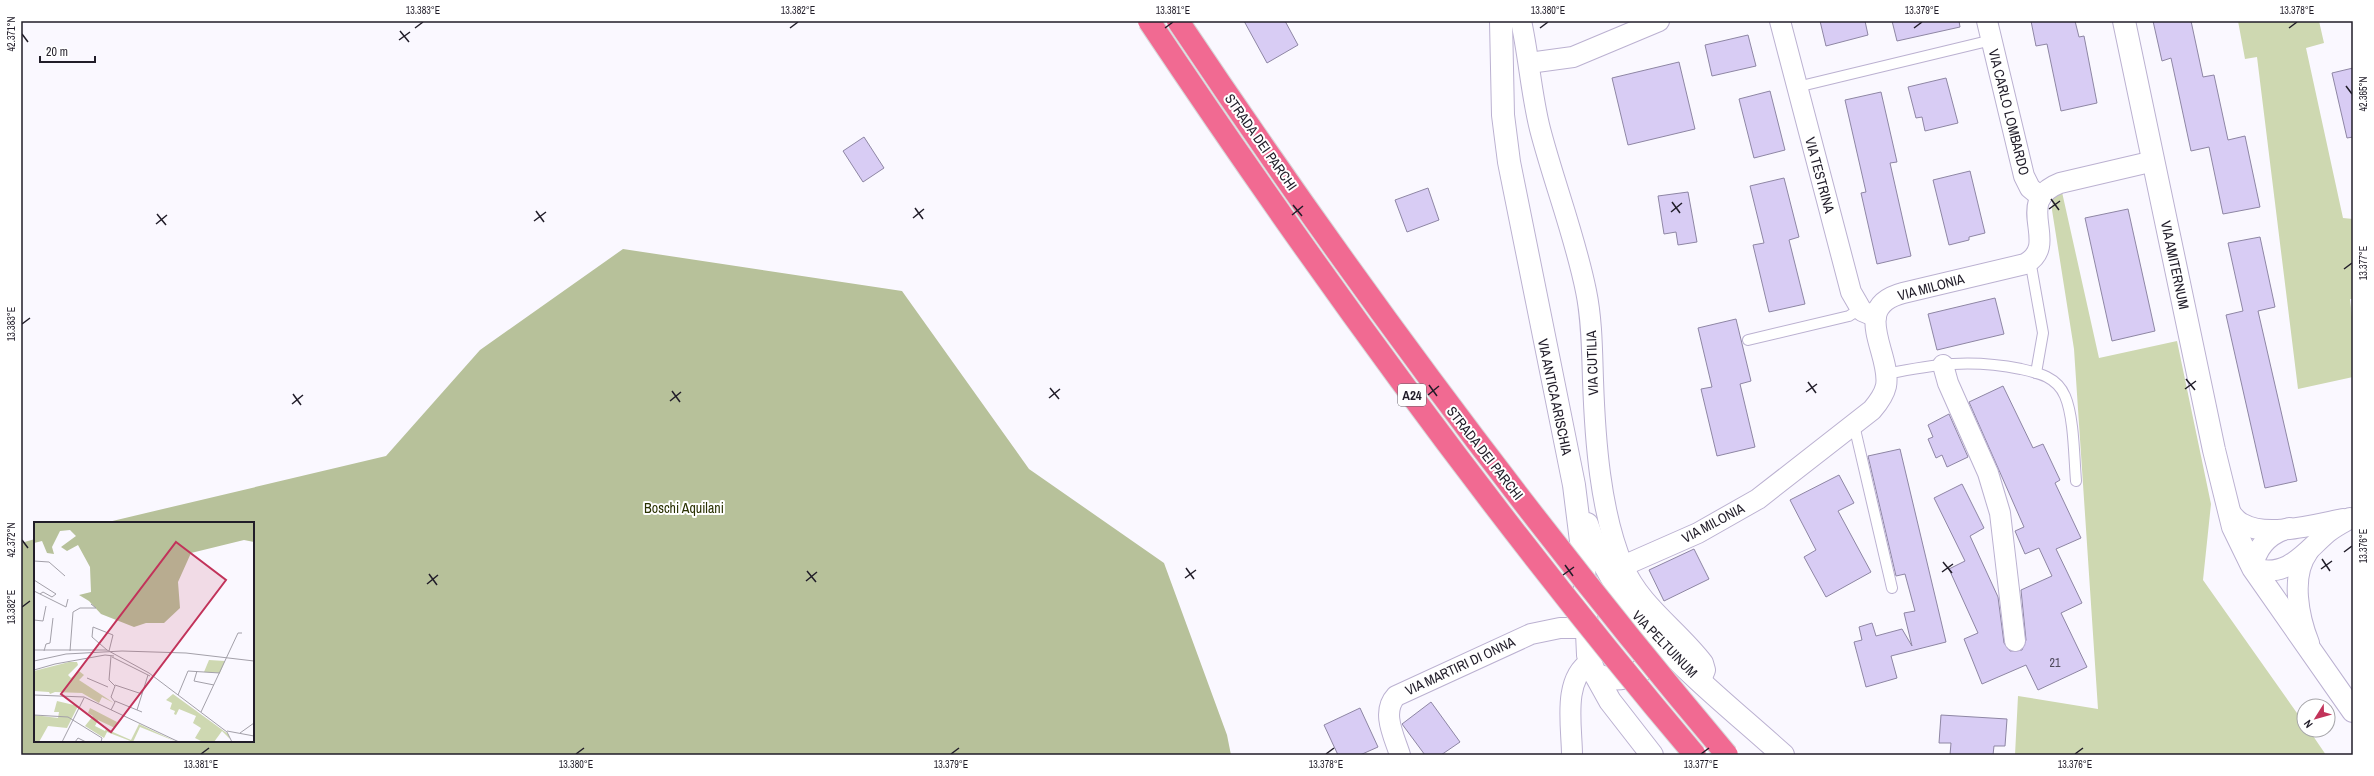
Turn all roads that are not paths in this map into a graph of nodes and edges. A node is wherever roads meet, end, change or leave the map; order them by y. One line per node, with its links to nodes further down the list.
1 (1149, 21): 40 (highway, STRADA DEI PARCHI / A24, bridge)
2 (1178, 21): 41 (highway, STRADA DEI PARCHI / A24, bridge)
3 (1501, 21): 21 (main road, VIA ANTICA ARISCHIA)
4 (1521, 21): 9 (street, VIA CUTILIA)
5 (1659, 21): 9 (street)
6 (1780, 21): 10 (street, VIA TESTRINA)
7 (2124, 21): 11 (main road, VIA AMITERNUM)
8 (1990, 30): 10 (lane); 12 (street, VIA CARLO LOMBARDO)
9 (1529, 63): 26 (street, VIA CUTILIA)
10 (1797, 87): 14 (street, VIA TESTRINA)
11 (2154, 161): 12 (street); 22 (main road, VIA AMITERNUM)
12 (2041, 197): 13 (street)
13 (2029, 261): 14 (street, VIA MILONIA); 17 (lane)
14 (1868, 313): 15 (lane); 18 (street, VIA MILONIA)
15 (1748, 340)
16 (1943, 365): 17 (lane); 18 (lane); 32 (street)
17 (2036, 373): 20 (lane)
18 (1886, 374): 19 (street, VIA MILONIA)
19 (1854, 425): 26 (street, VIA MILONIA); 28 (lane)
20 (2076, 481)
21 (1574, 484): 29 (main road, VIA PELTUINUM); 30 (main road, VIA ANTICA ARISCHIA)
22 (2228, 509): 24 (street); 27 (main road, VIA AMITERNUM)
23 (2352, 517): 24 (street); 25 (street)
24 (2289, 528): 27 (street)
25 (2308, 552): 27 (street); 33 (street)
26 (1623, 566): 35 (street, VIA CUTILIA)
27 (2253, 568): 33 (main road, VIA AMITERNUM)
28 (1892, 588)
29 (1639, 619): 30 (main road); 31 (main road, VIA PELTUINUM)
30 (1586, 628): 34 (main road, VIA ANTICA ARISCHIA); 37 (street, VIA MARTIRI DI ONNA)
31 (1656, 639): 34 (main road); 35 (main road, VIA PELTUINUM)
32 (2015, 641)
33 (2314, 656): 36 (main road, VIA AMITERNUM)
34 (1592, 668): 38 (street); 39 (main road, VIA ANTICA ARISCHIA)
35 (1701, 680): 42 (main road, VIA PELTUINUM)
36 (2353, 711)
37 (1400, 755)
38 (1572, 755)
39 (1652, 755)
40 (1695, 755)
41 (1727, 755)
42 (1783, 755)

